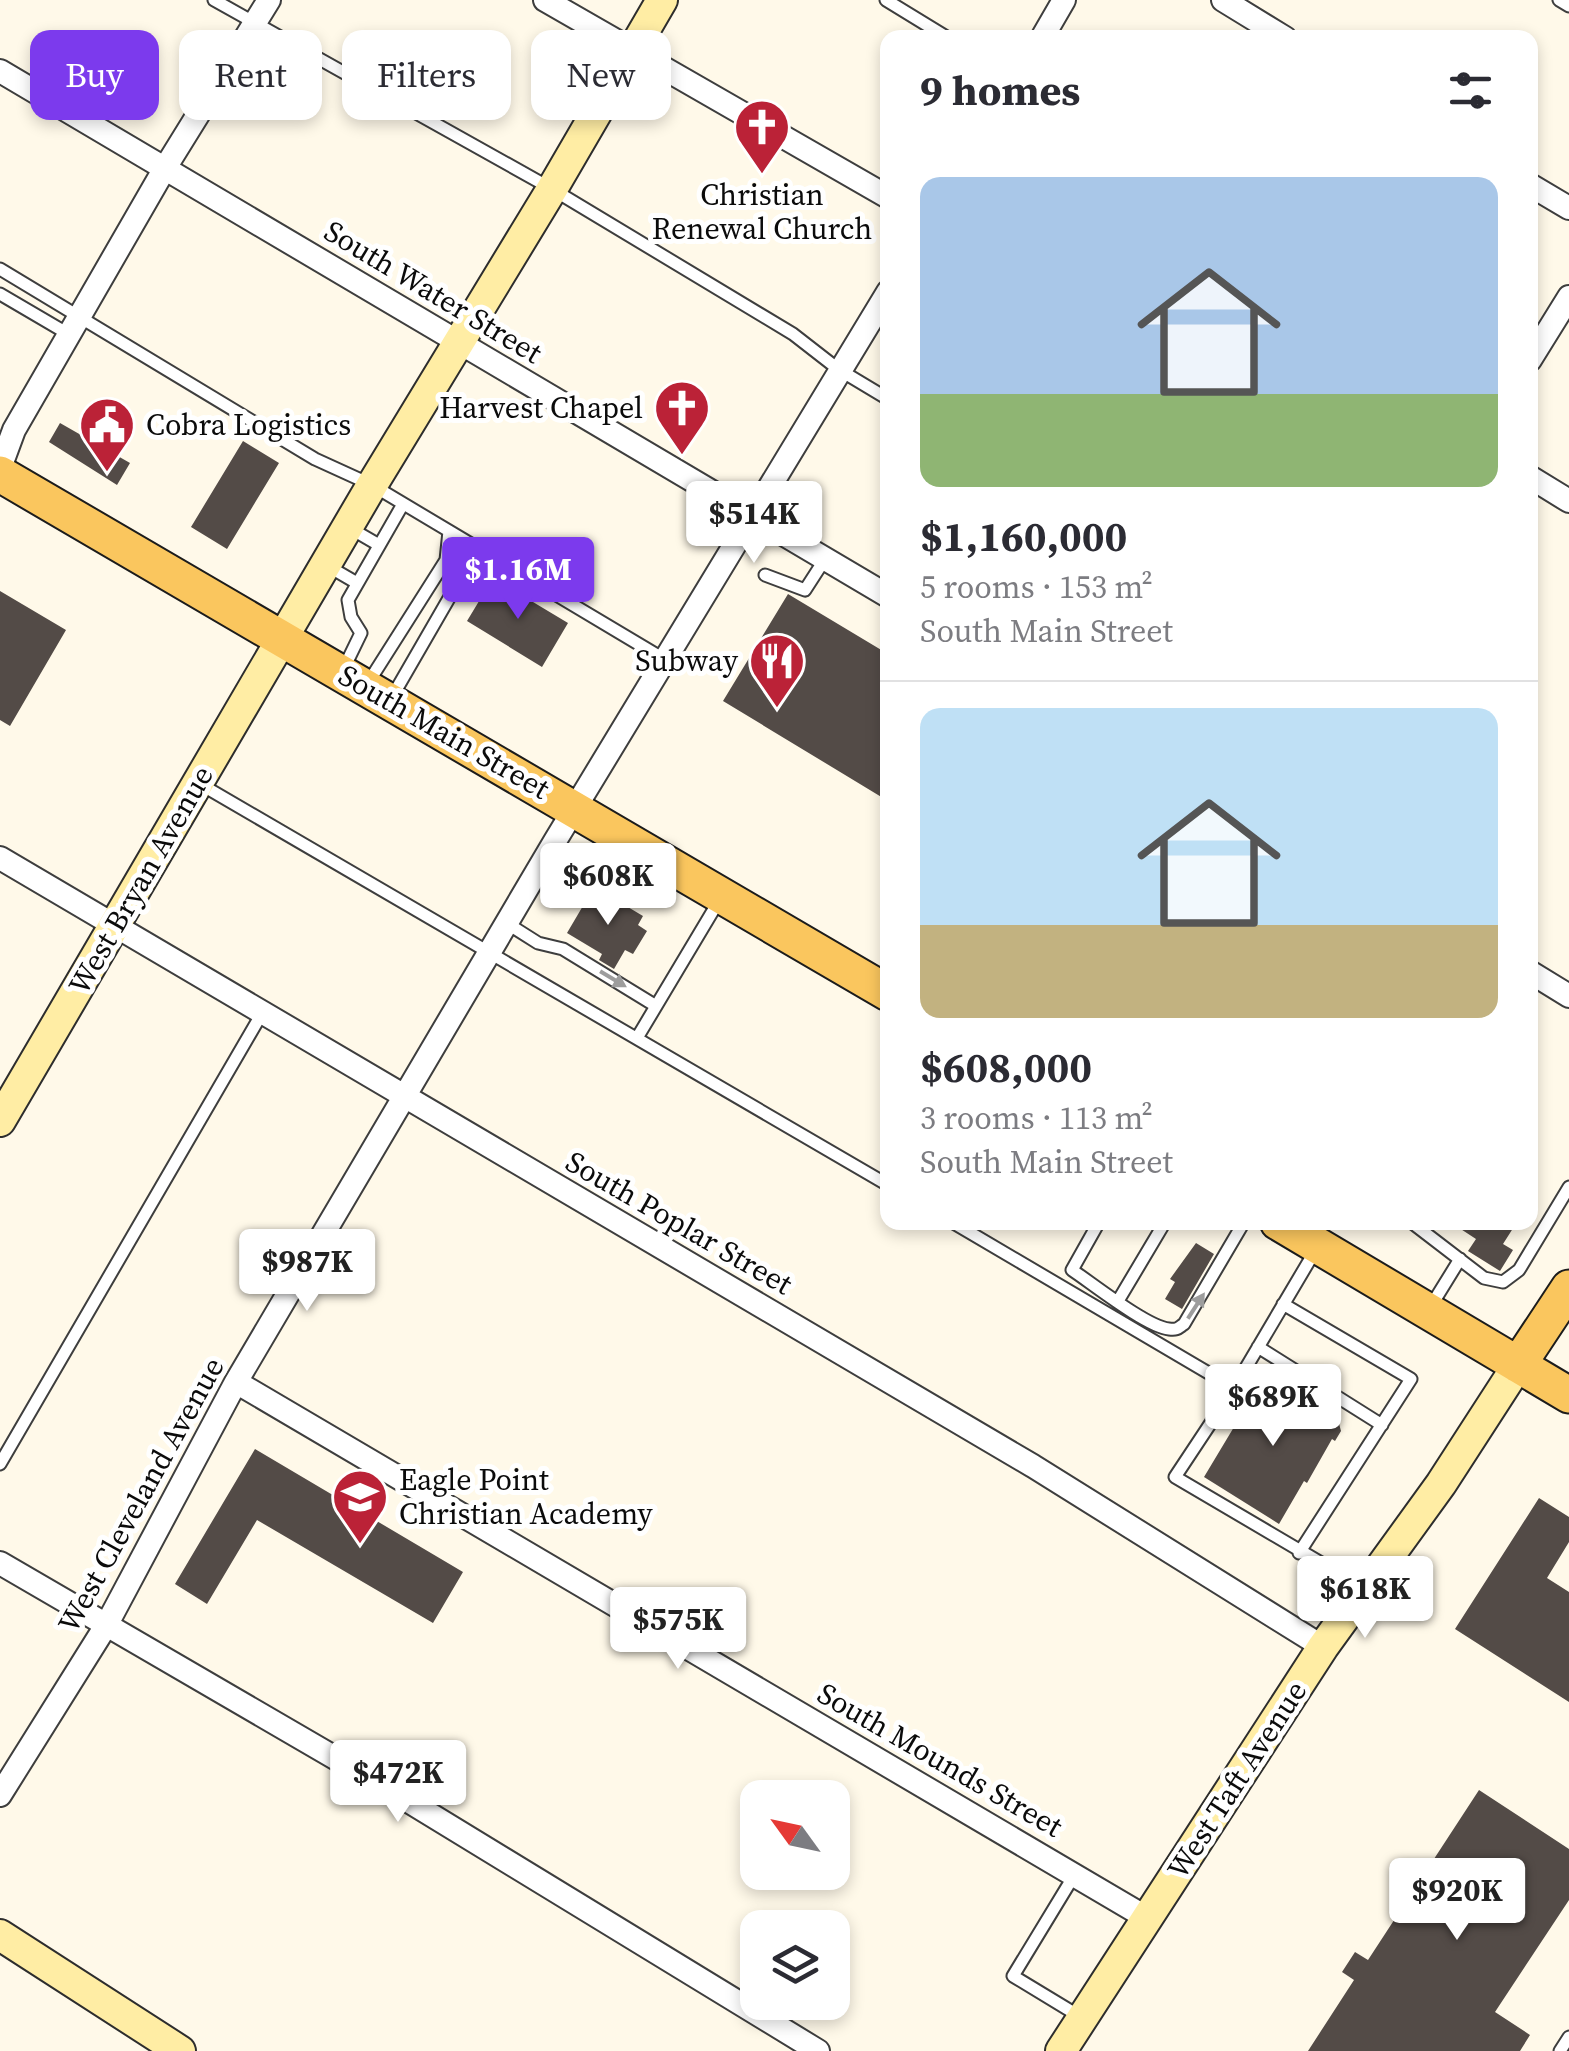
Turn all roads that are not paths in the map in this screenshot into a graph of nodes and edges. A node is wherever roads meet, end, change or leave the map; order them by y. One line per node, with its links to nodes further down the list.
1 (214, 0): 10 (lane)
2 (269, 0): 10 (street)
3 (545, 0): 11 (street)
4 (662, 0): 12 (street, West Bryan Avenue)
5 (886, 0): 13 (lane)
6 (1064, 0): 14 (street)
7 (1223, 0): 15 (street)
8 (1559, 0): 9 (lane)
9 (1569, 6)
10 (254, 24): 19 (street); 20 (lane)
11 (595, 30)
12 (645, 30)
13 (935, 30)
14 (1047, 30)
15 (1272, 30)
16 (0, 71): 19 (street, South Water Street)
17 (671, 74): 22 (street)
18 (592, 120): 20 (street, West Bryan Avenue)
19 (165, 168): 28 (street); 29 (street, South Water Street)
20 (552, 189): 29 (street, West Bryan Avenue); 31 (lane)
21 (1538, 190): 23 (street)
22 (880, 192)
23 (1569, 208)
24 (0, 269): 28 (lane)
25 (0, 294): 28 (lane)
26 (1569, 297): 30 (street)
27 (880, 304): 31 (street, West Cleveland Avenue)
28 (75, 326): 33 (street); 35 (lane)
29 (457, 342): 35 (street, West Bryan Avenue); 38 (street, South Water Street)
30 (1538, 347)
31 (838, 369): 32 (lane); 38 (street, West Cleveland Avenue)
32 (880, 394)
33 (0, 471): 48 (main road, South Main Street)
34 (1538, 482): 36 (street)
35 (372, 485): 37 (lane); 39 (street, West Bryan Avenue)
36 (1569, 502)
37 (404, 504): 40 (lane); 41 (lane)
38 (752, 516): 43 (street, South Water Street); 49 (street, West Cleveland Avenue)
39 (348, 527): 41 (lane); 44 (street, West Bryan Avenue)
40 (449, 531): 42 (lane); 50 (lane)
41 (379, 545): 46 (lane)
42 (478, 548): 49 (lane); 50 (lane)
43 (825, 559): 45 (lane); 47 (street, South Water Street)
44 (326, 565): 46 (lane); 48 (street, West Bryan Avenue)
45 (766, 575)
46 (357, 583): 50 (lane)
47 (880, 591)
48 (283, 638): 50 (main road, South Main Street); 51 (street, West Bryan Avenue)
49 (667, 661): 52 (street, West Cleveland Avenue)
50 (366, 686): 52 (main road, South Main Street)
51 (198, 782): 55 (street, West Bryan Avenue); 57 (lane)
52 (575, 809): 54 (main road, South Main Street); 56 (street, West Cleveland Avenue)
53 (0, 858): 55 (street, South Poplar Street)
54 (722, 896): 59 (main road, South Main Street); 61 (lane)
55 (115, 924): 62 (street, South Poplar Street); 65 (street, West Bryan Avenue)
56 (508, 924): 57 (street, West Cleveland Avenue); 61 (lane, one-way to 61)
57 (491, 951): 63 (lane); 64 (street, West Cleveland Avenue)
58 (1538, 977): 60 (street)
59 (880, 988)
60 (1569, 996)
61 (656, 1006): 63 (lane)
62 (261, 1015): 64 (street, South Poplar Street); 86 (lane)
63 (636, 1038): 66 (lane)
64 (406, 1097): 82 (street, West Cleveland Avenue); 91 (street, South Poplar Street)
65 (0, 1121)
66 (880, 1180)
67 (1569, 1187): 75 (lane)
68 (966, 1230): 83 (lane)
69 (1094, 1230): 77 (lane)
70 (1159, 1230): 77 (lane)
71 (1240, 1230): 77 (lane, one-way to 71)
72 (1291, 1230): 74 (main road)
73 (1422, 1230): 75 (lane)
74 (1318, 1246): 78 (lane); 79 (main road)
75 (1460, 1259): 79 (lane)
76 (1569, 1288): 81 (main road)
77 (1118, 1300)
78 (1283, 1304): 80 (lane); 85 (lane)
79 (1428, 1311): 81 (main road)
80 (1258, 1347): 83 (lane); 85 (lane)
81 (1518, 1364): 84 (main road); 89 (street, West Taft Avenue)
82 (236, 1382): 90 (street, West Cleveland Avenue); 93 (street, South Mounds Street)
83 (1234, 1388): 87 (lane)
84 (1569, 1396)
85 (1382, 1425): 87 (lane)
86 (0, 1464)
87 (1299, 1552): 89 (lane)
88 (0, 1563): 90 (street)
89 (1362, 1594): 91 (street, West Taft Avenue)
90 (107, 1624): 92 (street, West Cleveland Avenue); 99 (street)
91 (1324, 1646): 94 (street, West Taft Avenue)
92 (0, 1795)
93 (1075, 1874): 94 (street, South Mounds Street); 96 (lane)
94 (1147, 1918): 96 (street, West Taft Avenue)
95 (0, 1936): 98 (street)
96 (1083, 2018): 100 (street, West Taft Avenue)
97 (1569, 2037): 101 (lane)
98 (180, 2051)
99 (818, 2051)
100 (1062, 2051)
101 (1560, 2051)

